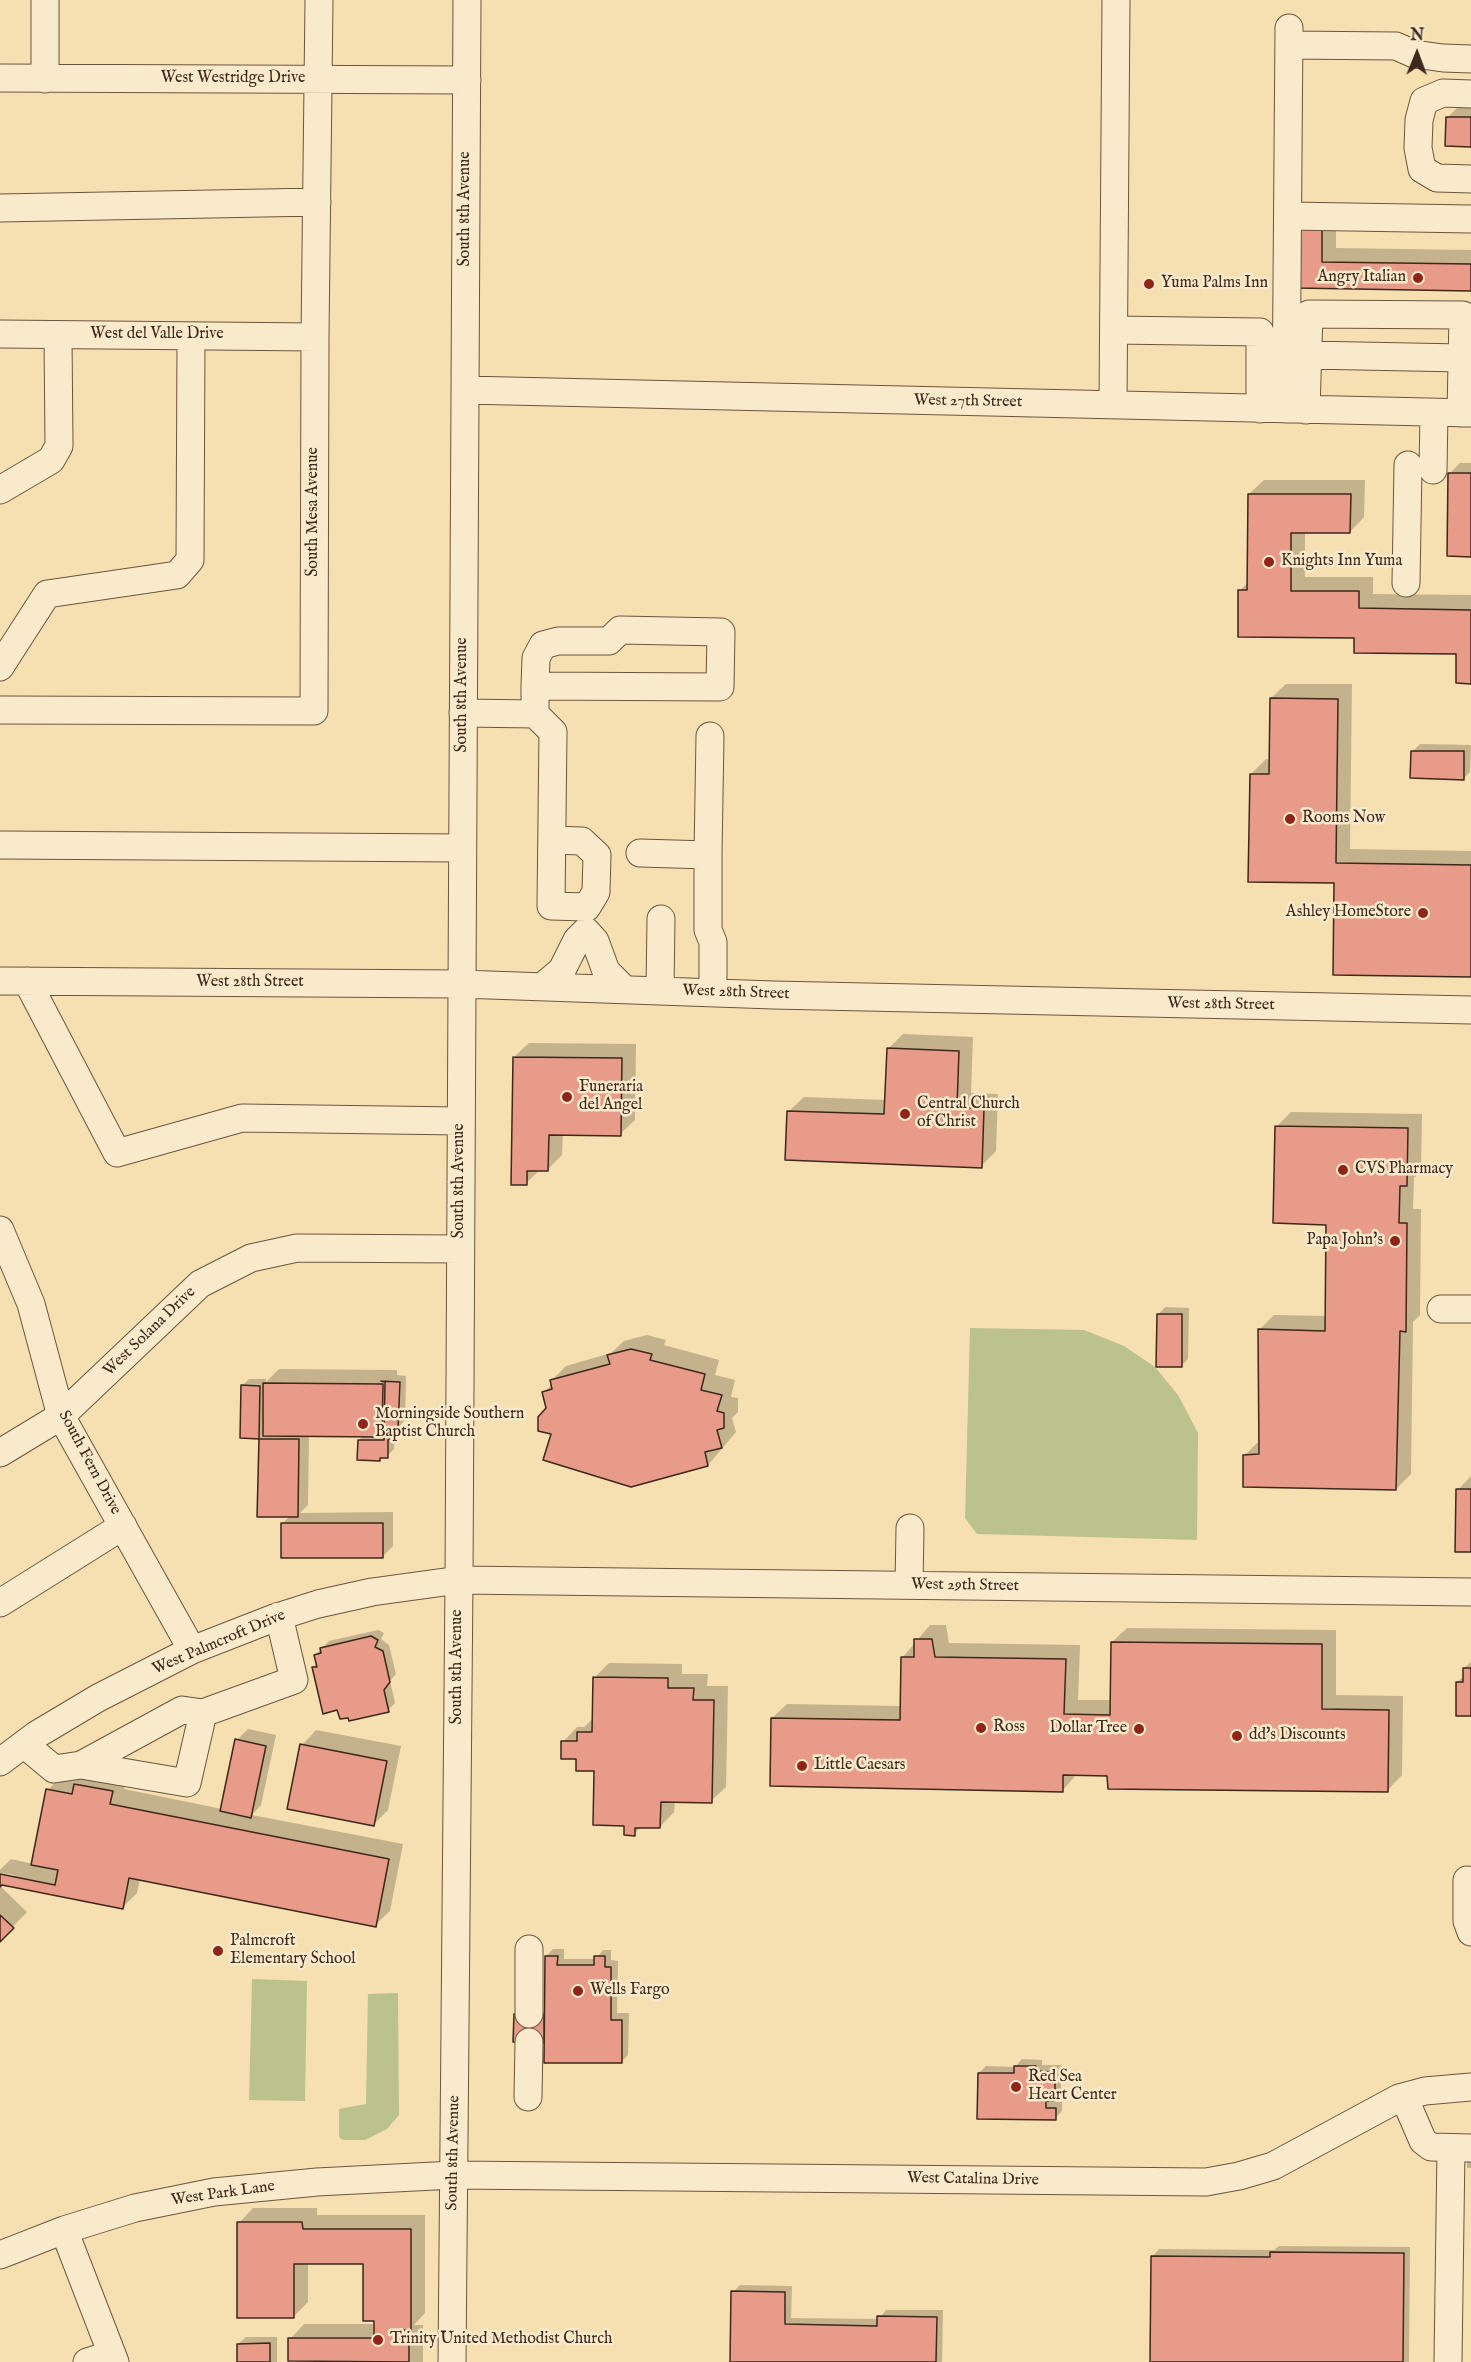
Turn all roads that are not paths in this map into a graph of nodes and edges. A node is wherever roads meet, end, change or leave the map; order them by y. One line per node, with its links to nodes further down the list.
1 (45, 0): 7 (street)
2 (319, 0): 8 (street, South Mesa Avenue)
3 (467, 0): 9 (street, South 8th Avenue)
4 (1116, 0): 18 (street)
5 (1471, 59): 16 (street)
6 (0, 78): 7 (street, West Westridge Drive)
7 (45, 79): 8 (street, West Westridge Drive)
8 (318, 80): 9 (street, West Westridge Drive); 14 (street, South Mesa Avenue)
9 (467, 80): 25 (street, South 8th Avenue)
10 (1471, 94): 13 (street)
11 (1471, 107): 12 (street)
12 (1471, 162)
13 (1471, 179)
14 (317, 202): 15 (street); 22 (street, South Mesa Avenue)
15 (0, 208)
16 (1289, 216): 17 (street); 27 (street)
17 (1471, 219)
18 (1114, 330): 26 (street); 27 (street)
19 (0, 334): 20 (street, West del Valle Drive)
20 (58, 335): 21 (street, West del Valle Drive); 30 (street)
21 (191, 336): 22 (street, West del Valle Drive); 32 (street)
22 (315, 337): 34 (street, South Mesa Avenue)
23 (1308, 355): 24 (street); 24 (street); 27 (street)
24 (1462, 358): 29 (street)
25 (465, 390): 26 (street, West 27th Street); 35 (street, South 8th Avenue)
26 (1113, 405): 27 (street, West 27th Street)
27 (1284, 409): 28 (street, West 27th Street)
28 (1434, 413): 29 (street, West 27th Street); 31 (street)
29 (1466, 413)
30 (0, 490)
31 (1406, 583)
32 (0, 667)
33 (536, 686): 33 (street); 36 (street)
34 (0, 710)
35 (463, 713): 36 (street); 40 (street, South 8th Avenue)
36 (535, 714): 38 (street)
37 (710, 736): 42 (street)
38 (552, 840): 43 (street); 43 (street)
39 (0, 845): 40 (street)
40 (462, 848): 47 (street, South 8th Avenue)
41 (640, 854): 42 (street)
42 (708, 855): 51 (street)
43 (586, 919): 48 (street); 49 (street)
44 (661, 919): 50 (street)
45 (0, 981): 46 (street, West 28th Street)
46 (27, 981): 47 (street, West 28th Street); 53 (street)
47 (461, 984): 48 (street, West 28th Street); 53 (street, South 8th Avenue)
48 (543, 986): 49 (street, West 28th Street)
49 (624, 989): 50 (street, West 28th Street)
50 (660, 990): 51 (street, West 28th Street)
51 (713, 992): 52 (street, West 28th Street)
52 (1471, 1010)
53 (460, 1121): 55 (street, South 8th Avenue)
54 (0, 1230): 58 (street, South Fern Drive)
55 (460, 1249): 58 (street, West Solana Drive); 62 (street, South 8th Avenue)
56 (1441, 1309): 57 (street)
57 (1471, 1309)
58 (61, 1416): 59 (street, West Solana Drive); 60 (street, South Fern Drive)
59 (0, 1453)
60 (123, 1526): 65 (street); 67 (street, South Fern Drive)
61 (910, 1528): 63 (street)
62 (459, 1580): 63 (street, West 29th Street); 66 (street, West Palmcroft Drive); 81 (street, South 8th Avenue)
63 (909, 1585): 64 (street, West 29th Street)
64 (1471, 1592)
65 (0, 1603)
66 (279, 1616): 67 (street, West Palmcroft Drive); 68 (street)
67 (192, 1650): 69 (street, West Palmcroft Drive)
68 (203, 1713): 71 (street); 71 (street)
69 (25, 1745): 70 (street, West Palmcroft Drive); 71 (street)
70 (0, 1762)
71 (81, 1765)
72 (1467, 1880): 73 (street)
73 (1471, 1932)
74 (529, 1949): 75 (street)
75 (529, 2014)
76 (529, 2042): 78 (street)
77 (1471, 2087): 79 (street, West Catalina Drive)
78 (528, 2097)
79 (1404, 2097): 80 (street); 81 (street, West Catalina Drive)
80 (1461, 2148): 83 (street)
81 (454, 2175): 82 (street, West Park Lane); 88 (street, South 8th Avenue)
82 (64, 2230): 84 (street, West Park Lane); 87 (street)
83 (1463, 2251): 85 (street)
84 (0, 2255)
85 (1460, 2293): 86 (street)
86 (1456, 2348)
87 (105, 2359)
88 (452, 2362)

